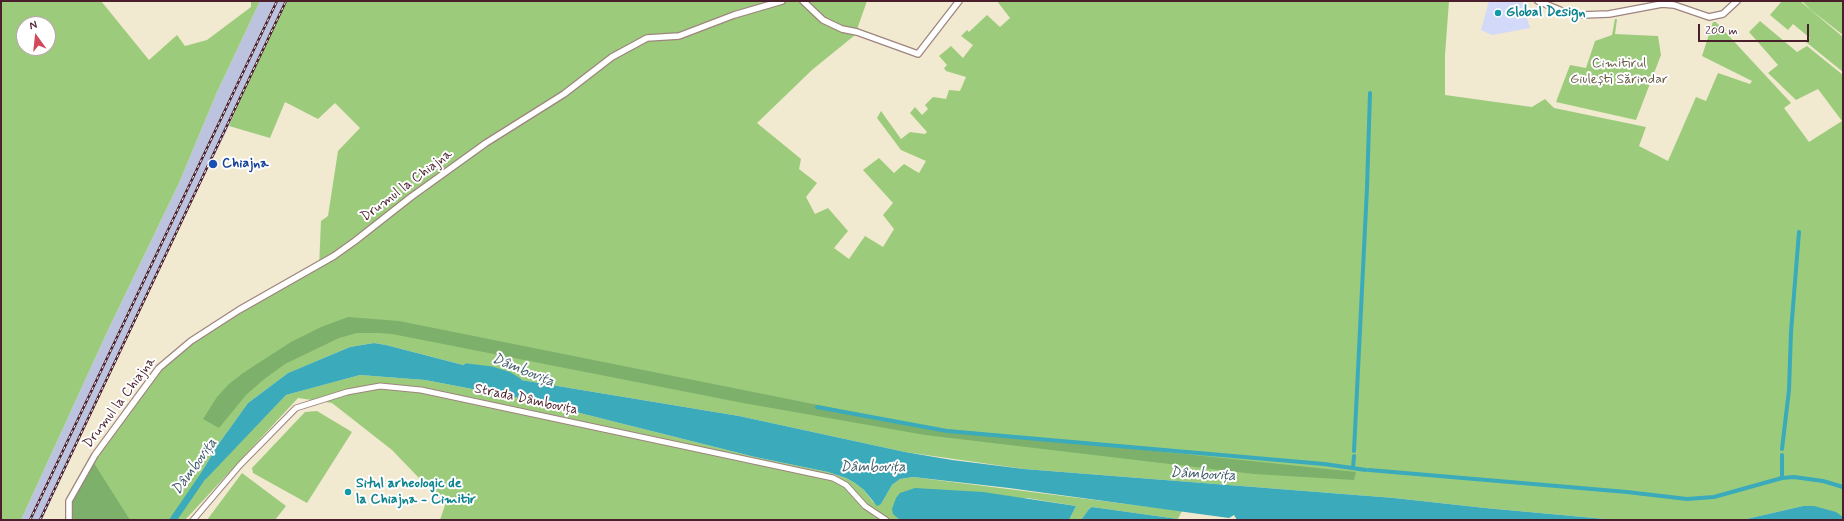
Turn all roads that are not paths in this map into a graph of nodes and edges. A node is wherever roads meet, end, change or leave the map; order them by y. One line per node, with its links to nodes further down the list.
1 (782, 1): 6 (main road, Drumul la Chiajna)
2 (803, 1): 3 (main road)
3 (959, 1)
4 (1538, 1): 5 (main road)
5 (1737, 1)
6 (70, 520)
7 (193, 520): 8 (street, Strada Dâmbovița)
8 (886, 520)

